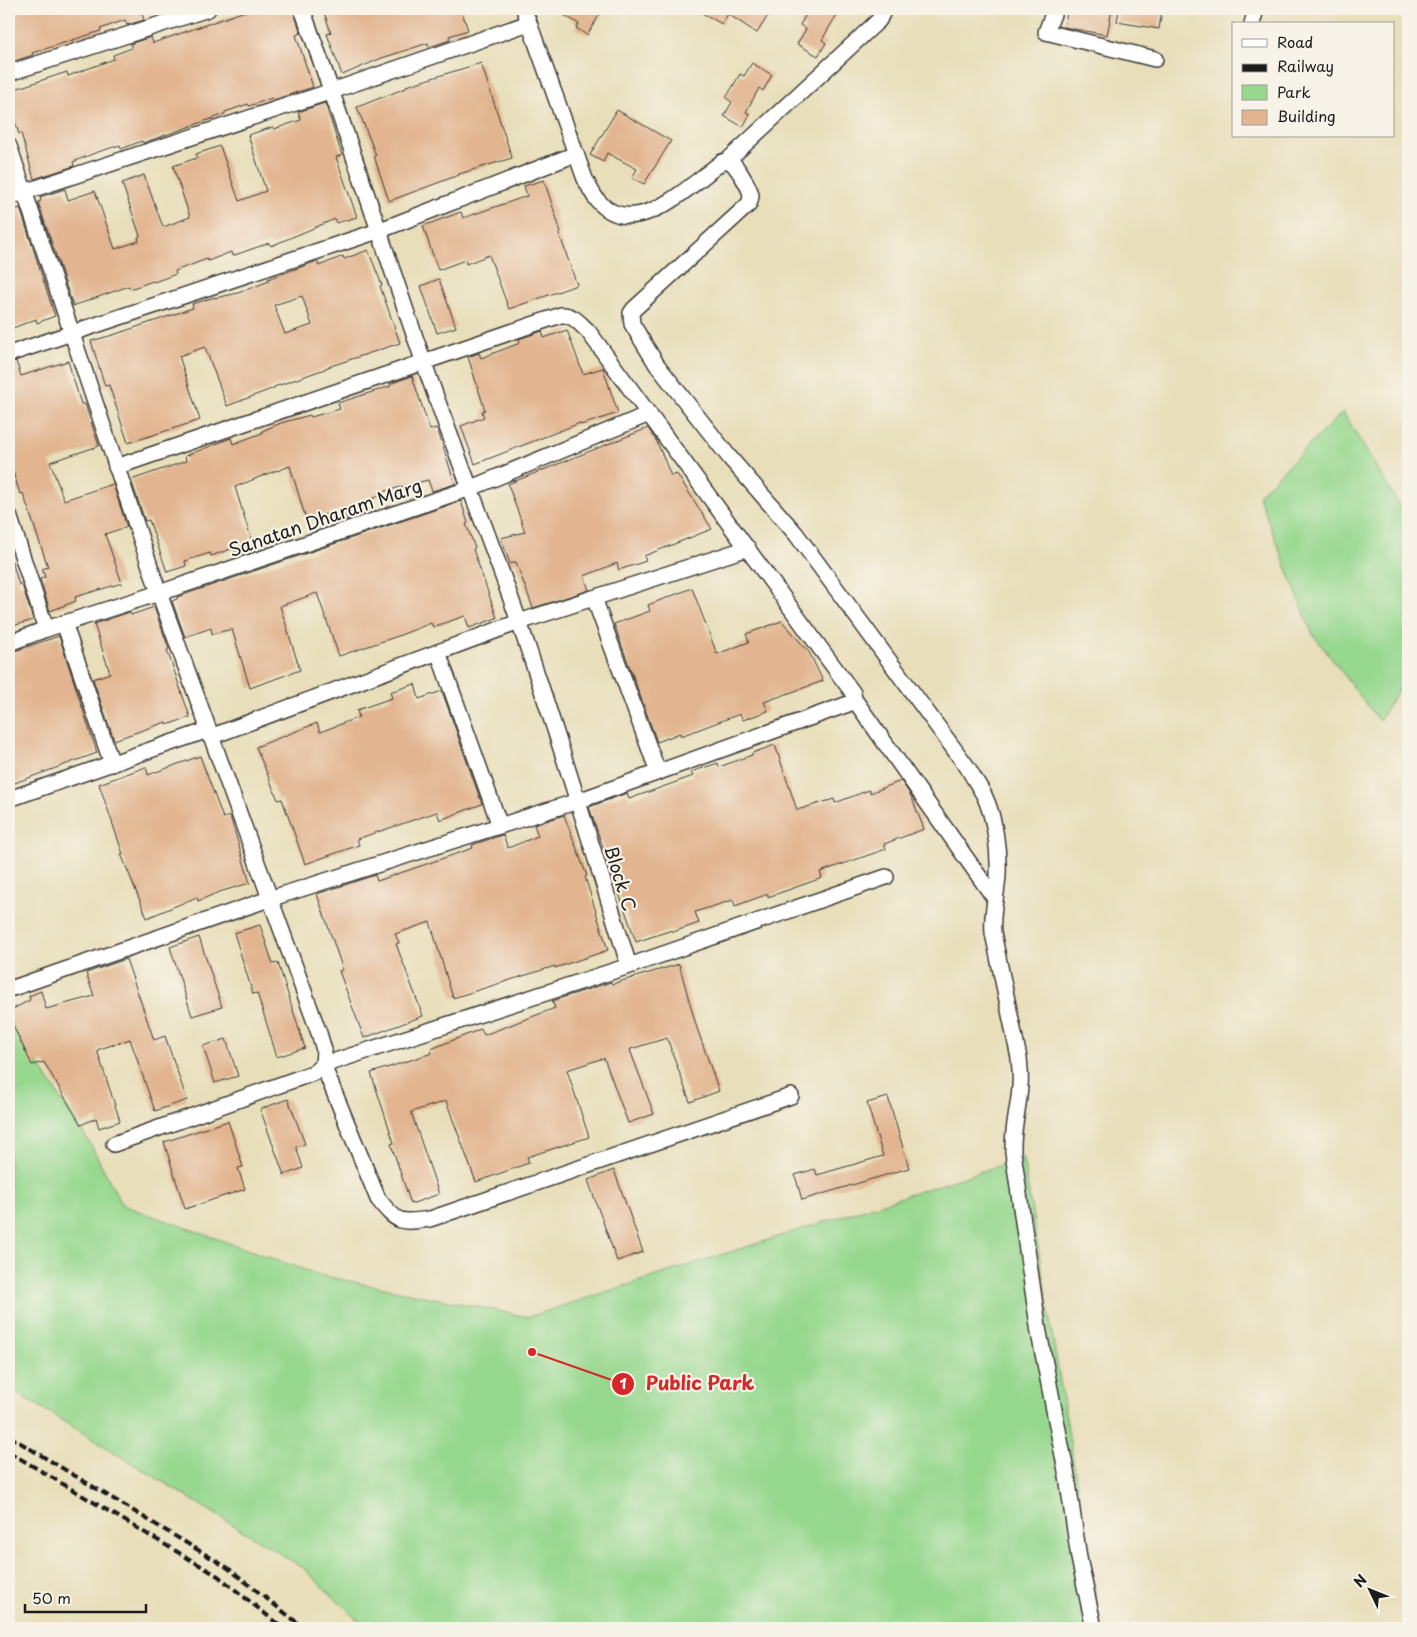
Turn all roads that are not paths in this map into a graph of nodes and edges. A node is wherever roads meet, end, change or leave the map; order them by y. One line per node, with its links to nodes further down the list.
1 (208, 9): 10 (street)
2 (302, 9): 11 (street, Block C)
3 (524, 9): 8 (street)
4 (884, 9): 14 (street)
5 (1055, 9): 9 (street)
6 (1256, 9): 7 (street)
7 (1253, 22)
8 (529, 23): 11 (street); 13 (street)
9 (1155, 59)
10 (9, 73)
11 (332, 91): 15 (street); 17 (street, Block C)
12 (9, 146): 15 (street)
13 (576, 154): 14 (street); 17 (street)
14 (728, 160): 42 (street)
15 (24, 191): 16 (street); 18 (street)
16 (9, 197)
17 (378, 231): 18 (street); 20 (street, Block C)
18 (71, 332): 19 (street); 22 (street)
19 (9, 354)
20 (424, 363): 21 (street); 22 (street); 23 (street, Block C)
21 (649, 414): 23 (street, Sanatan Dharam Marg); 25 (street)
22 (116, 467): 26 (street)
23 (471, 488): 26 (street, Sanatan Dharam Marg); 28 (street, Block C)
24 (9, 515): 30 (street)
25 (748, 548): 27 (street); 33 (street)
26 (159, 593): 29 (street, Sanatan Dharam Marg); 34 (street)
27 (594, 598): 28 (street); 36 (street)
28 (520, 622): 32 (street); 38 (street, Block C)
29 (64, 623): 30 (street, Sanatan Dharam Marg); 35 (street)
30 (46, 629): 31 (street, Sanatan Dharam Marg)
31 (9, 643)
32 (438, 652): 34 (street); 39 (street)
33 (854, 699): 36 (street); 42 (street)
34 (209, 734): 35 (street); 41 (street)
35 (112, 764): 37 (street)
36 (658, 772): 38 (street)
37 (9, 799)
38 (578, 801): 39 (street); 43 (street, Block C)
39 (500, 826): 41 (street)
40 (886, 877): 43 (street)
41 (269, 899): 44 (street); 45 (street)
42 (995, 899): 48 (street)
43 (629, 966): 45 (street)
44 (13, 988)
45 (323, 1065): 46 (street); 47 (street)
46 (791, 1096)
47 (114, 1144)
48 (1094, 1628)

